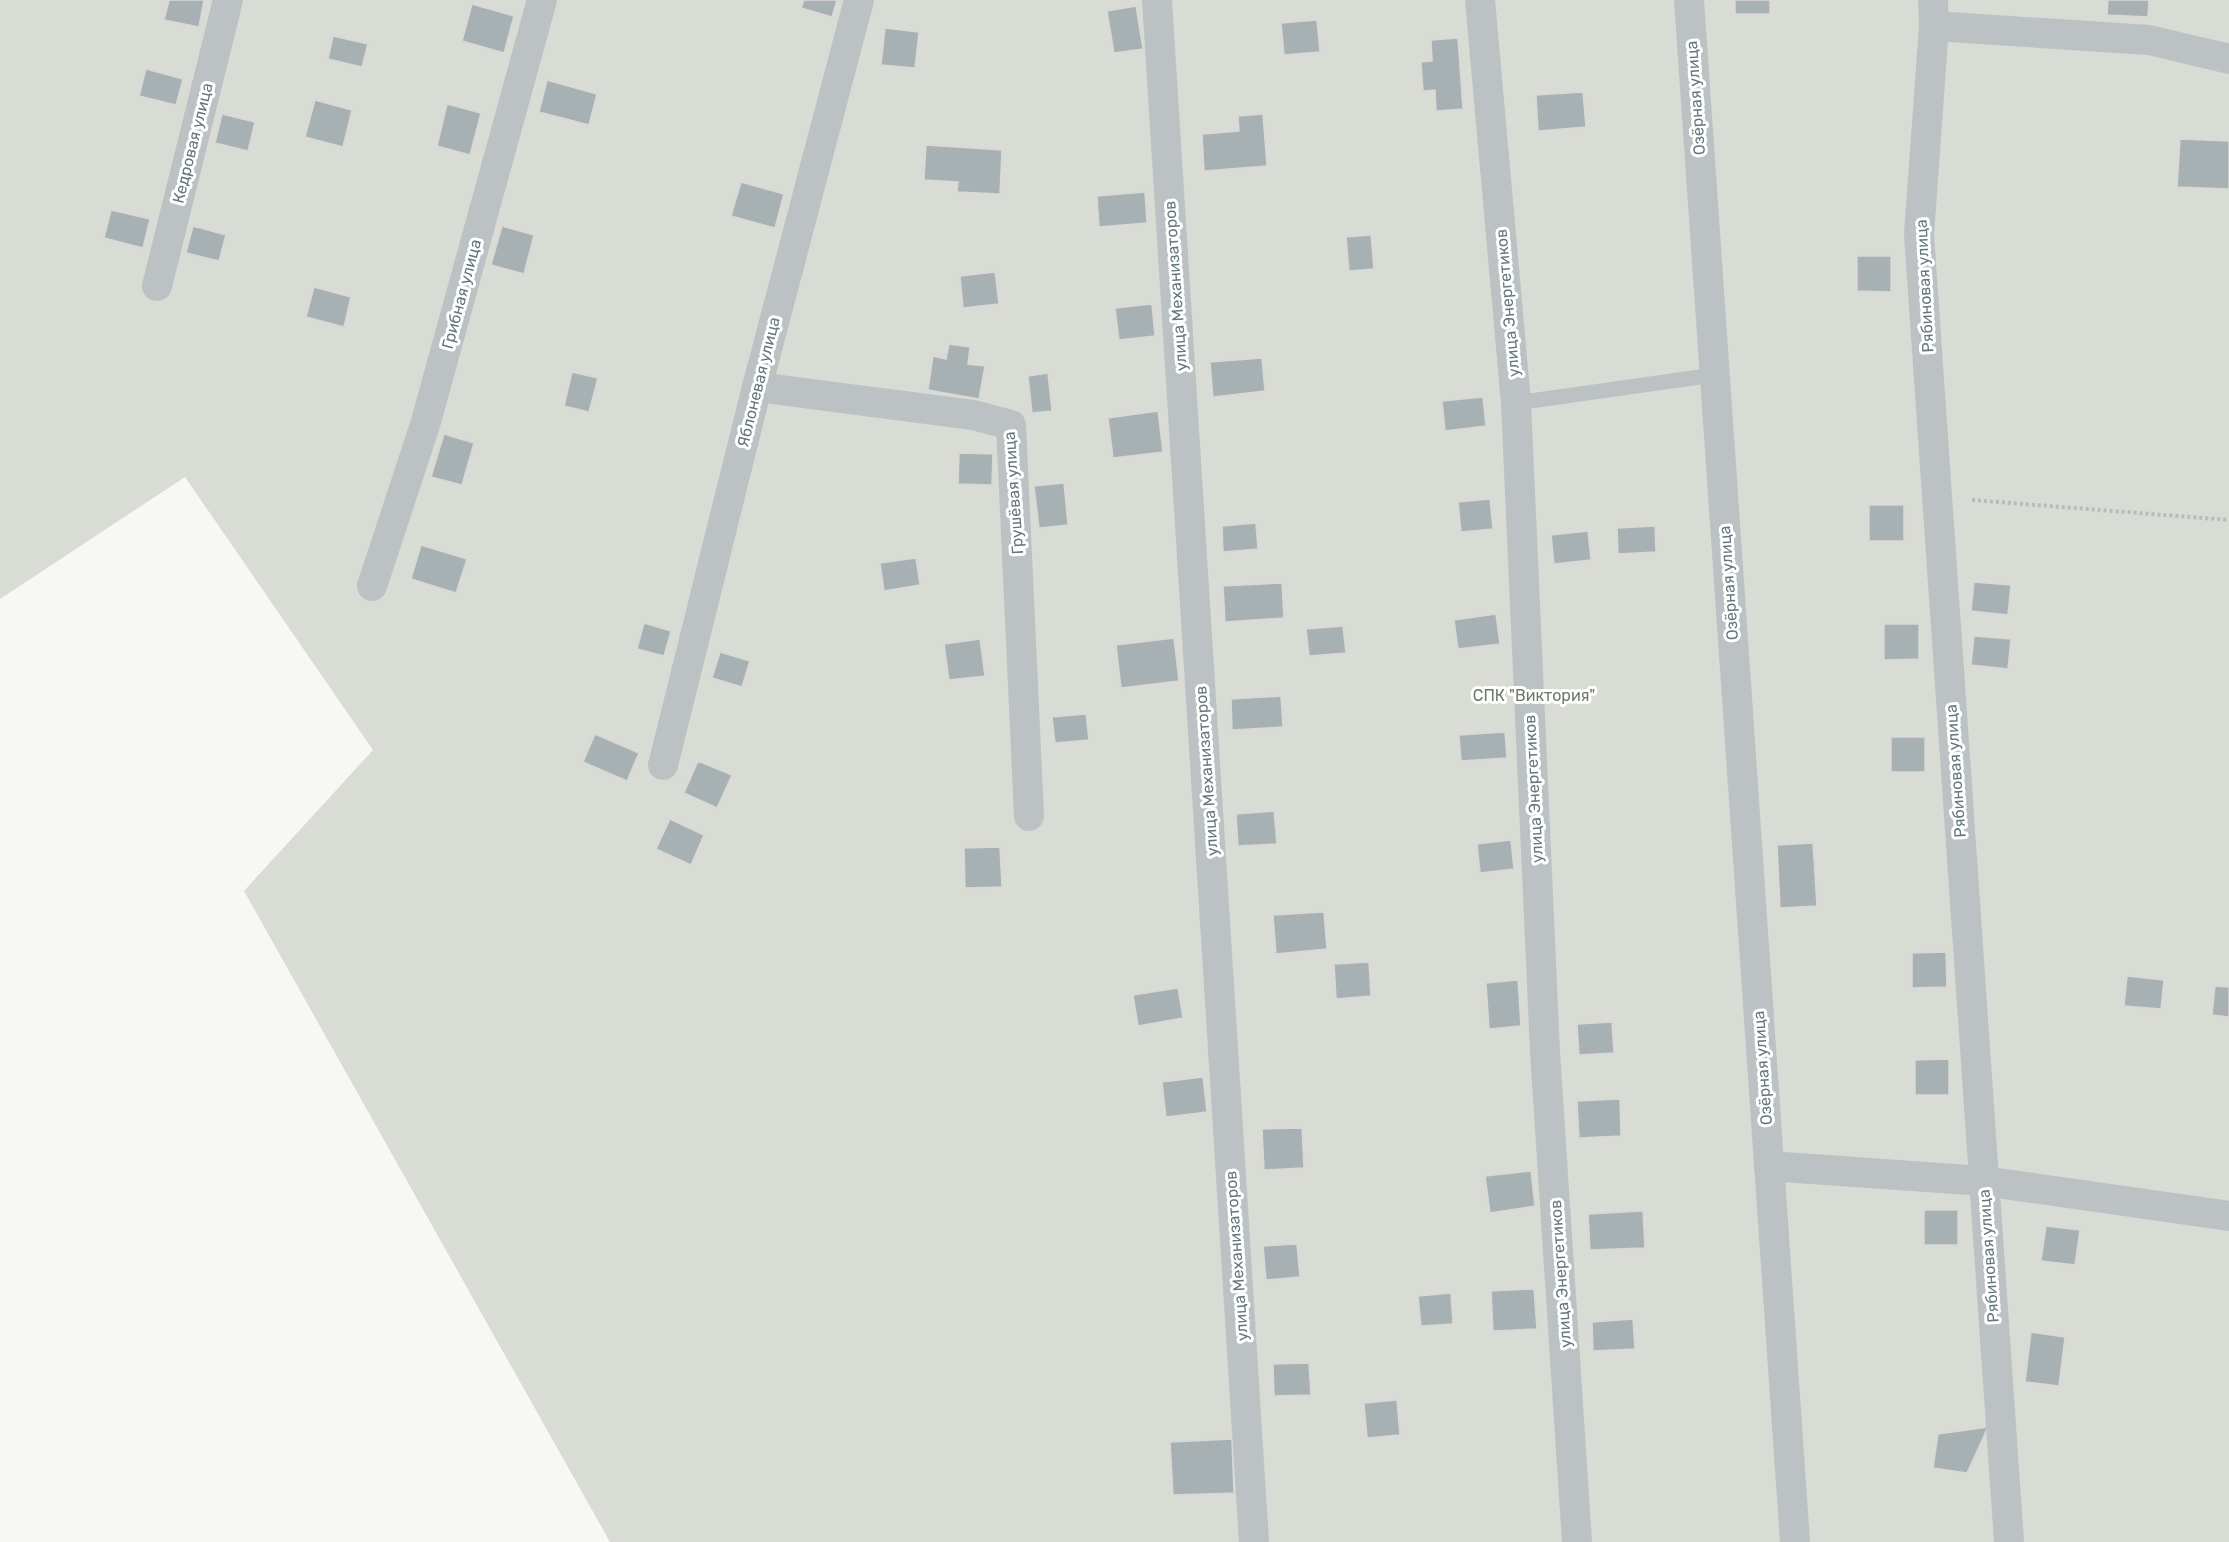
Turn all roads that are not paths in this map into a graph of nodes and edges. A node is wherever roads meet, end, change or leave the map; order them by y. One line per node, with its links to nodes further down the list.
1 (228, 0): 9 (street, Кедровая улица)
2 (542, 0): 13 (street, Грибная улица)
3 (859, 0): 11 (street, Яблоневая улица)
4 (1157, 0): 19 (street, улица Механизаторов)
5 (1480, 0): 12 (street, улица Энергетиков)
6 (1689, 0): 10 (street, Озёрная улица)
7 (1934, 13): 8 (street); 17 (street, Рябиновая улица)
8 (2229, 59)
9 (156, 286)
10 (1714, 375): 12 (lane); 16 (street, Озёрная улица)
11 (757, 387): 14 (street, Яблоневая улица); 15 (street, Грушёвая улица)
12 (1516, 403): 20 (street, улица Энергетиков)
13 (372, 586)
14 (663, 765)
15 (1029, 816)
16 (1769, 1166): 17 (street); 21 (street)
17 (1983, 1181): 18 (street); 22 (street, Рябиновая улица)
18 (2229, 1216)
19 (1254, 1542)
20 (1577, 1542)
21 (1795, 1542)
22 (2009, 1542)

